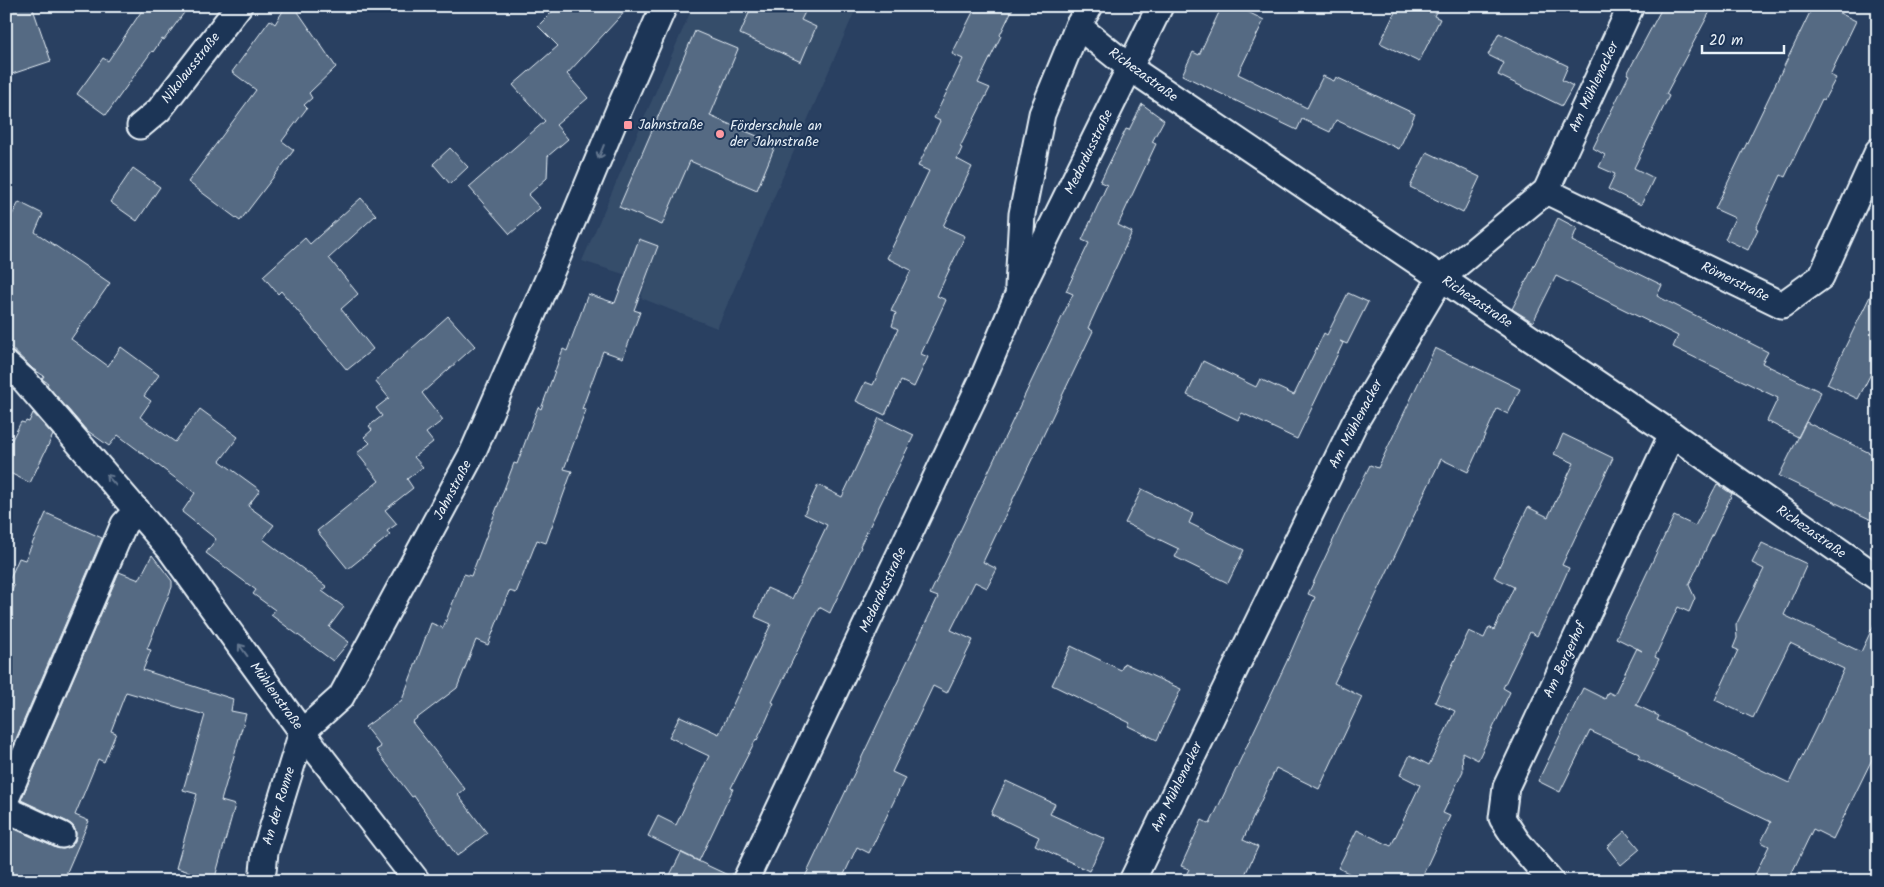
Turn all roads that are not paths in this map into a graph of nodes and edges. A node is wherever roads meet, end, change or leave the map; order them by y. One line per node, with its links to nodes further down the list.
1 (239, 6): 7 (street, Nikolausstraße)
2 (664, 6): 16 (street, Jahnstraße, one-way to 16)
3 (1160, 6): 6 (street, Medardusstraße)
4 (1631, 6): 9 (street, Am Mühlenacker)
5 (1084, 16): 6 (street, Richezastraße); 11 (street, Medardusstraße)
6 (1130, 68): 10 (street, Richezastraße); 11 (street, Medardusstraße)
7 (140, 126)
8 (1878, 151): 9 (street, Römerstraße)
9 (1546, 192): 10 (street, Am Mühlenacker)
10 (1441, 278): 13 (street, Richezastraße); 23 (street, Am Mühlenacker)
11 (1017, 297): 22 (street, Medardusstraße)
12 (6, 364): 14 (street, Mühlenstraße, one-way to 12)
13 (1672, 434): 15 (street, Richezastraße); 24 (street, Am Bergerhof)
14 (137, 510): 16 (street, Mühlenstraße, one-way to 14); 17 (street)
15 (1878, 578)
16 (302, 732): 20 (street, An der Ronne); 21 (street, Mühlenstraße)
17 (6, 799)
18 (6, 809): 19 (street)
19 (62, 835)
20 (262, 881)
21 (417, 881)
22 (745, 881)
23 (1132, 881)
24 (1551, 881)

